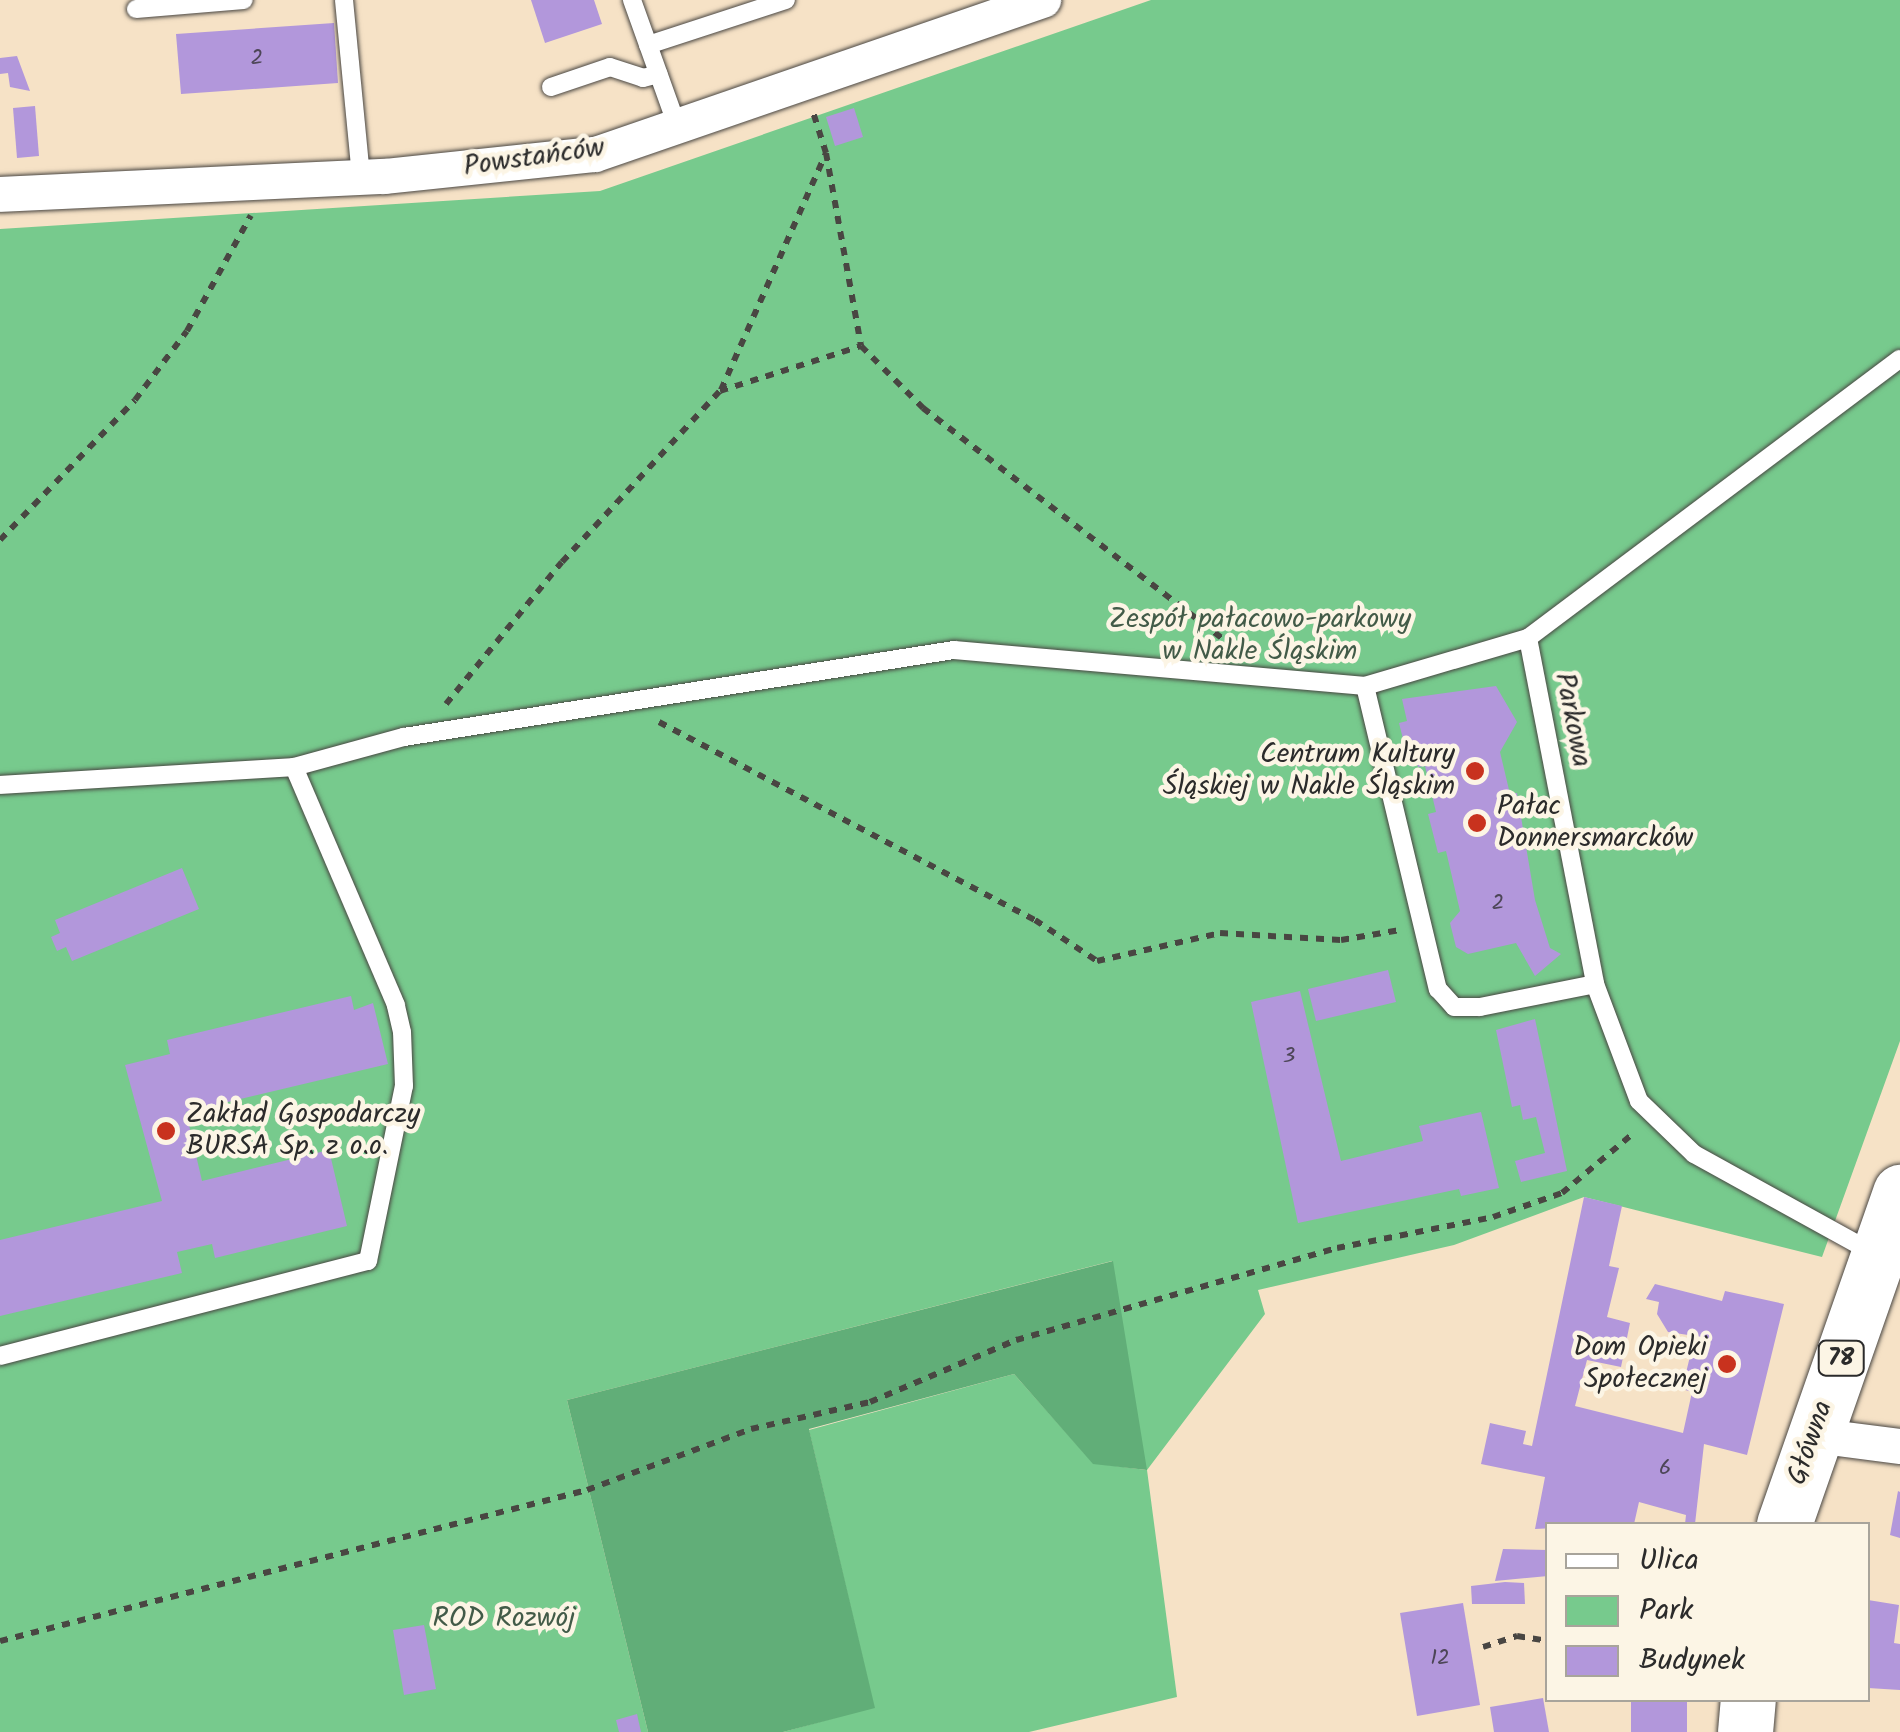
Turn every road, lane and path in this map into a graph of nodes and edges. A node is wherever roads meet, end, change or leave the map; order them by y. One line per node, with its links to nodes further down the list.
1 (244, 0): 6 (lane)
2 (344, 0): 13 (lane)
3 (632, 0): 7 (lane)
4 (786, 0): 7 (lane)
5 (1043, 0): 11 (street, Powstańców)
6 (136, 9)
7 (648, 45): 8 (lane)
8 (658, 74): 9 (lane); 11 (lane)
9 (551, 87)
10 (812, 101): 12 (path)
11 (677, 126): 13 (street, Powstańców)
12 (826, 152): 16 (path); 18 (path)
13 (361, 177): 14 (street, Powstańców)
14 (250, 182): 15 (street, Powstańców); 19 (path)
15 (0, 194)
16 (861, 346): 18 (path); 21 (path)
17 (1900, 359): 20 (lane)
18 (720, 391): 24 (path)
19 (0, 540)
20 (1528, 638): 22 (lane); 28 (lane, Parkowa)
21 (1267, 674): 22 (lane); 24 (lane)
22 (1366, 686): 27 (lane)
23 (676, 732): 27 (path)
24 (422, 733): 25 (lane)
25 (294, 767): 26 (lane); 32 (lane)
26 (0, 785)
27 (1421, 927): 28 (lane)
28 (1595, 984): 29 (lane, Parkowa)
29 (1652, 1116): 31 (lane, Parkowa); 37 (path)
30 (1900, 1192): 31 (main road, Główna / 78)
31 (1888, 1259): 33 (main road, Główna / 78)
32 (0, 1356)
33 (1814, 1435): 34 (street); 35 (main road, Główna / 78)
34 (1900, 1446)
35 (1785, 1522)
36 (1545, 1641): 38 (path)
37 (0, 1642)
38 (1482, 1647)
39 (1748, 1702): 40 (main road)
40 (1744, 1732)

